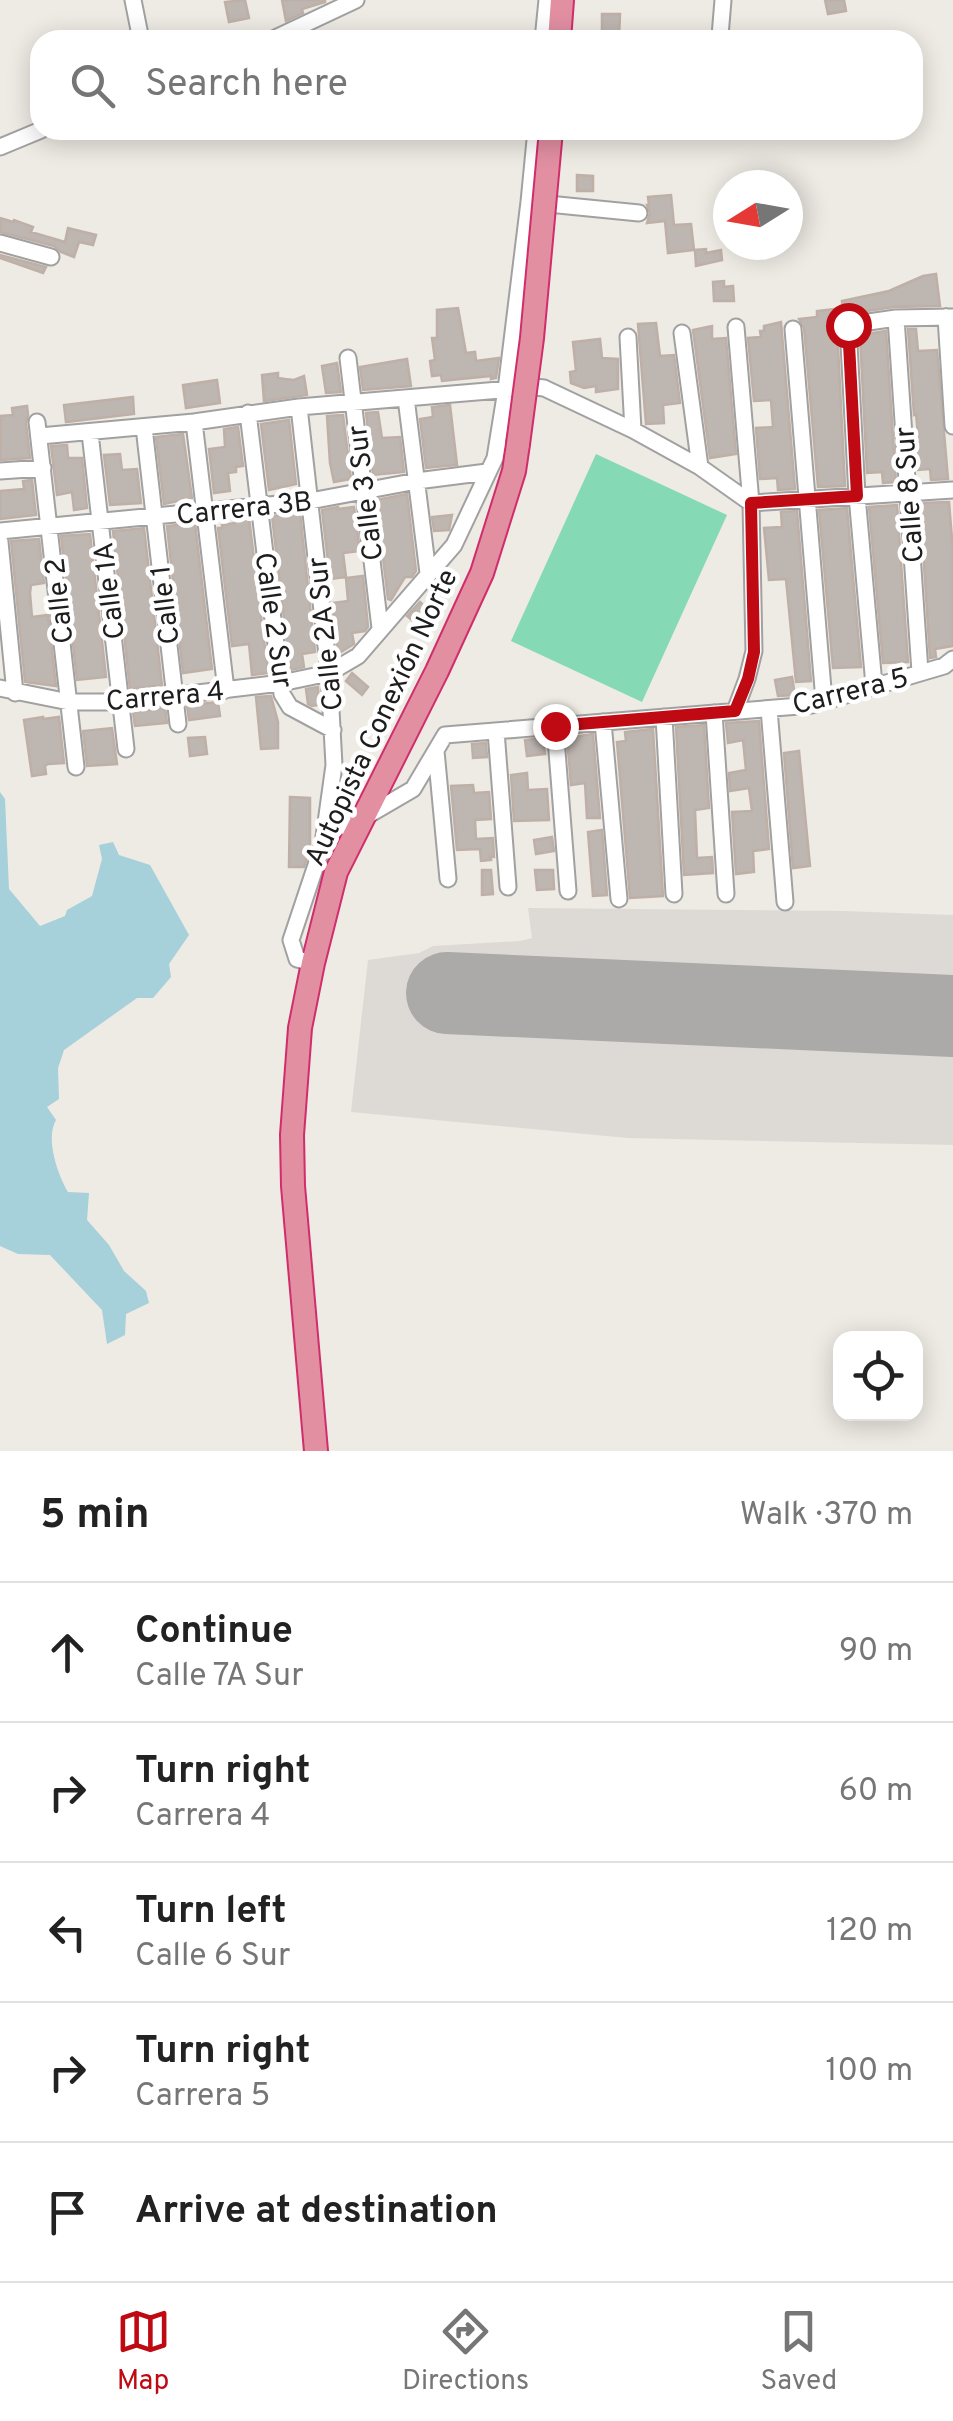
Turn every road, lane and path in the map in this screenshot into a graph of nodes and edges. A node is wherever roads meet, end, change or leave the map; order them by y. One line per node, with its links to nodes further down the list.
1 (133, 0): 6 (street)
2 (356, 0): 7 (street)
3 (547, 0): 8 (street)
4 (562, 0): 9 (highway)
5 (722, 0): 10 (street)
6 (138, 30)
7 (292, 30)
8 (544, 30)
9 (560, 30)
10 (720, 30)
11 (30, 135): 14 (street)
12 (535, 140): 15 (street)
13 (550, 140): 81 (highway, Autopista Conexión Norte, bridge)
14 (1, 148)
15 (530, 202): 16 (street); 26 (street)
16 (639, 212)
17 (0, 243): 18 (street)
18 (51, 258)
19 (950, 317): 20 (street); 32 (street)
20 (896, 318): 43 (street, Calle 8 Sur); 44 (street)
21 (736, 327): 47 (street)
22 (793, 329): 45 (street)
23 (682, 333): 36 (street)
24 (628, 338): 34 (street)
25 (348, 358): 28 (street, Calle 3 Sur)
26 (506, 390): 27 (street); 34 (street); 39 (street)
27 (406, 398): 28 (street); 40 (street)
28 (354, 402): 29 (street); 42 (street, Calle 3 Sur)
29 (299, 407): 30 (street); 46 (street, Calle 2A Sur)
30 (248, 413): 31 (street); 48 (street, Calle 2 Sur)
31 (194, 422): 33 (street); 49 (street)
32 (953, 426)
33 (144, 427): 35 (street); 50 (street, Calle 1)
34 (634, 430): 36 (street)
35 (90, 433): 37 (street, Calle 2); 51 (street, Calle 1A)
36 (700, 467): 47 (street)
37 (44, 468): 38 (street); 52 (street, Calle 2)
38 (0, 471)
39 (487, 472): 40 (street, Carrera 3B); 55 (street)
40 (417, 482): 42 (street, Carrera 3B); 55 (street)
41 (953, 490): 43 (street)
42 (364, 491): 46 (street, Carrera 3B); 56 (street, Calle 3 Sur)
43 (908, 493): 44 (street); 58 (street, Calle 8 Sur)
44 (857, 496): 45 (street); 61 (street)
45 (808, 500): 47 (street); 65 (street)
46 (310, 501): 48 (street, Carrera 3B); 59 (street, Calle 2A Sur)
47 (751, 503): 69 (street)
48 (259, 506): 49 (street, Carrera 3B); 60 (street, Calle 2 Sur)
49 (205, 511): 50 (street, Carrera 3B); 62 (street)
50 (154, 516): 51 (street, Carrera 3B); 64 (street, Calle 1)
51 (100, 521): 52 (street, Carrera 3B); 67 (street, Calle 1A)
52 (50, 526): 53 (street, Carrera 3B); 66 (street, Calle 2)
53 (0, 531)
54 (0, 542): 63 (street)
55 (428, 573): 56 (street)
56 (380, 628): 59 (street)
57 (953, 659): 58 (street, Carrera 5)
58 (920, 672): 61 (street, Carrera 5)
59 (330, 673): 60 (street, Carrera 4); 75 (street, Calle 2A Sur)
60 (281, 683): 62 (street, Carrera 4); 75 (street, Calle 2 Sur)
61 (874, 685): 65 (street, Carrera 5)
62 (226, 690): 64 (street, Carrera 4)
63 (7, 691): 66 (street, Carrera 4)
64 (174, 696): 67 (street, Carrera 4); 73 (street, Calle 1)
65 (824, 701): 68 (street, Carrera 5)
66 (69, 702): 67 (street, Carrera 4); 79 (street, Calle 2)
67 (121, 702): 77 (street, Calle 1A)
68 (769, 709): 69 (street, Carrera 5); 88 (street)
69 (735, 711): 70 (street, Carrera 5)
70 (714, 714): 71 (street, Carrera 5); 86 (street)
71 (664, 718): 72 (street, Carrera 5); 85 (street)
72 (603, 722): 74 (street, Carrera 5); 87 (street)
73 (178, 724)
74 (555, 726): 76 (street, Carrera 5); 84 (street)
75 (333, 730): 80 (street, Calle 2A Sur)
76 (496, 731): 78 (street, Carrera 5); 83 (street)
77 (126, 749)
78 (436, 750): 81 (street); 82 (street)
79 (76, 767)
80 (331, 799): 81 (street); 89 (street, Calle 2A Sur)
81 (359, 827): 89 (highway, Autopista Conexión Norte)
82 (448, 879)
83 (508, 887)
84 (568, 891)
85 (674, 894)
86 (726, 894)
87 (619, 899)
88 (785, 902)
89 (313, 963): 90 (highway, Autopista Conexión Norte)
90 (316, 1451)

